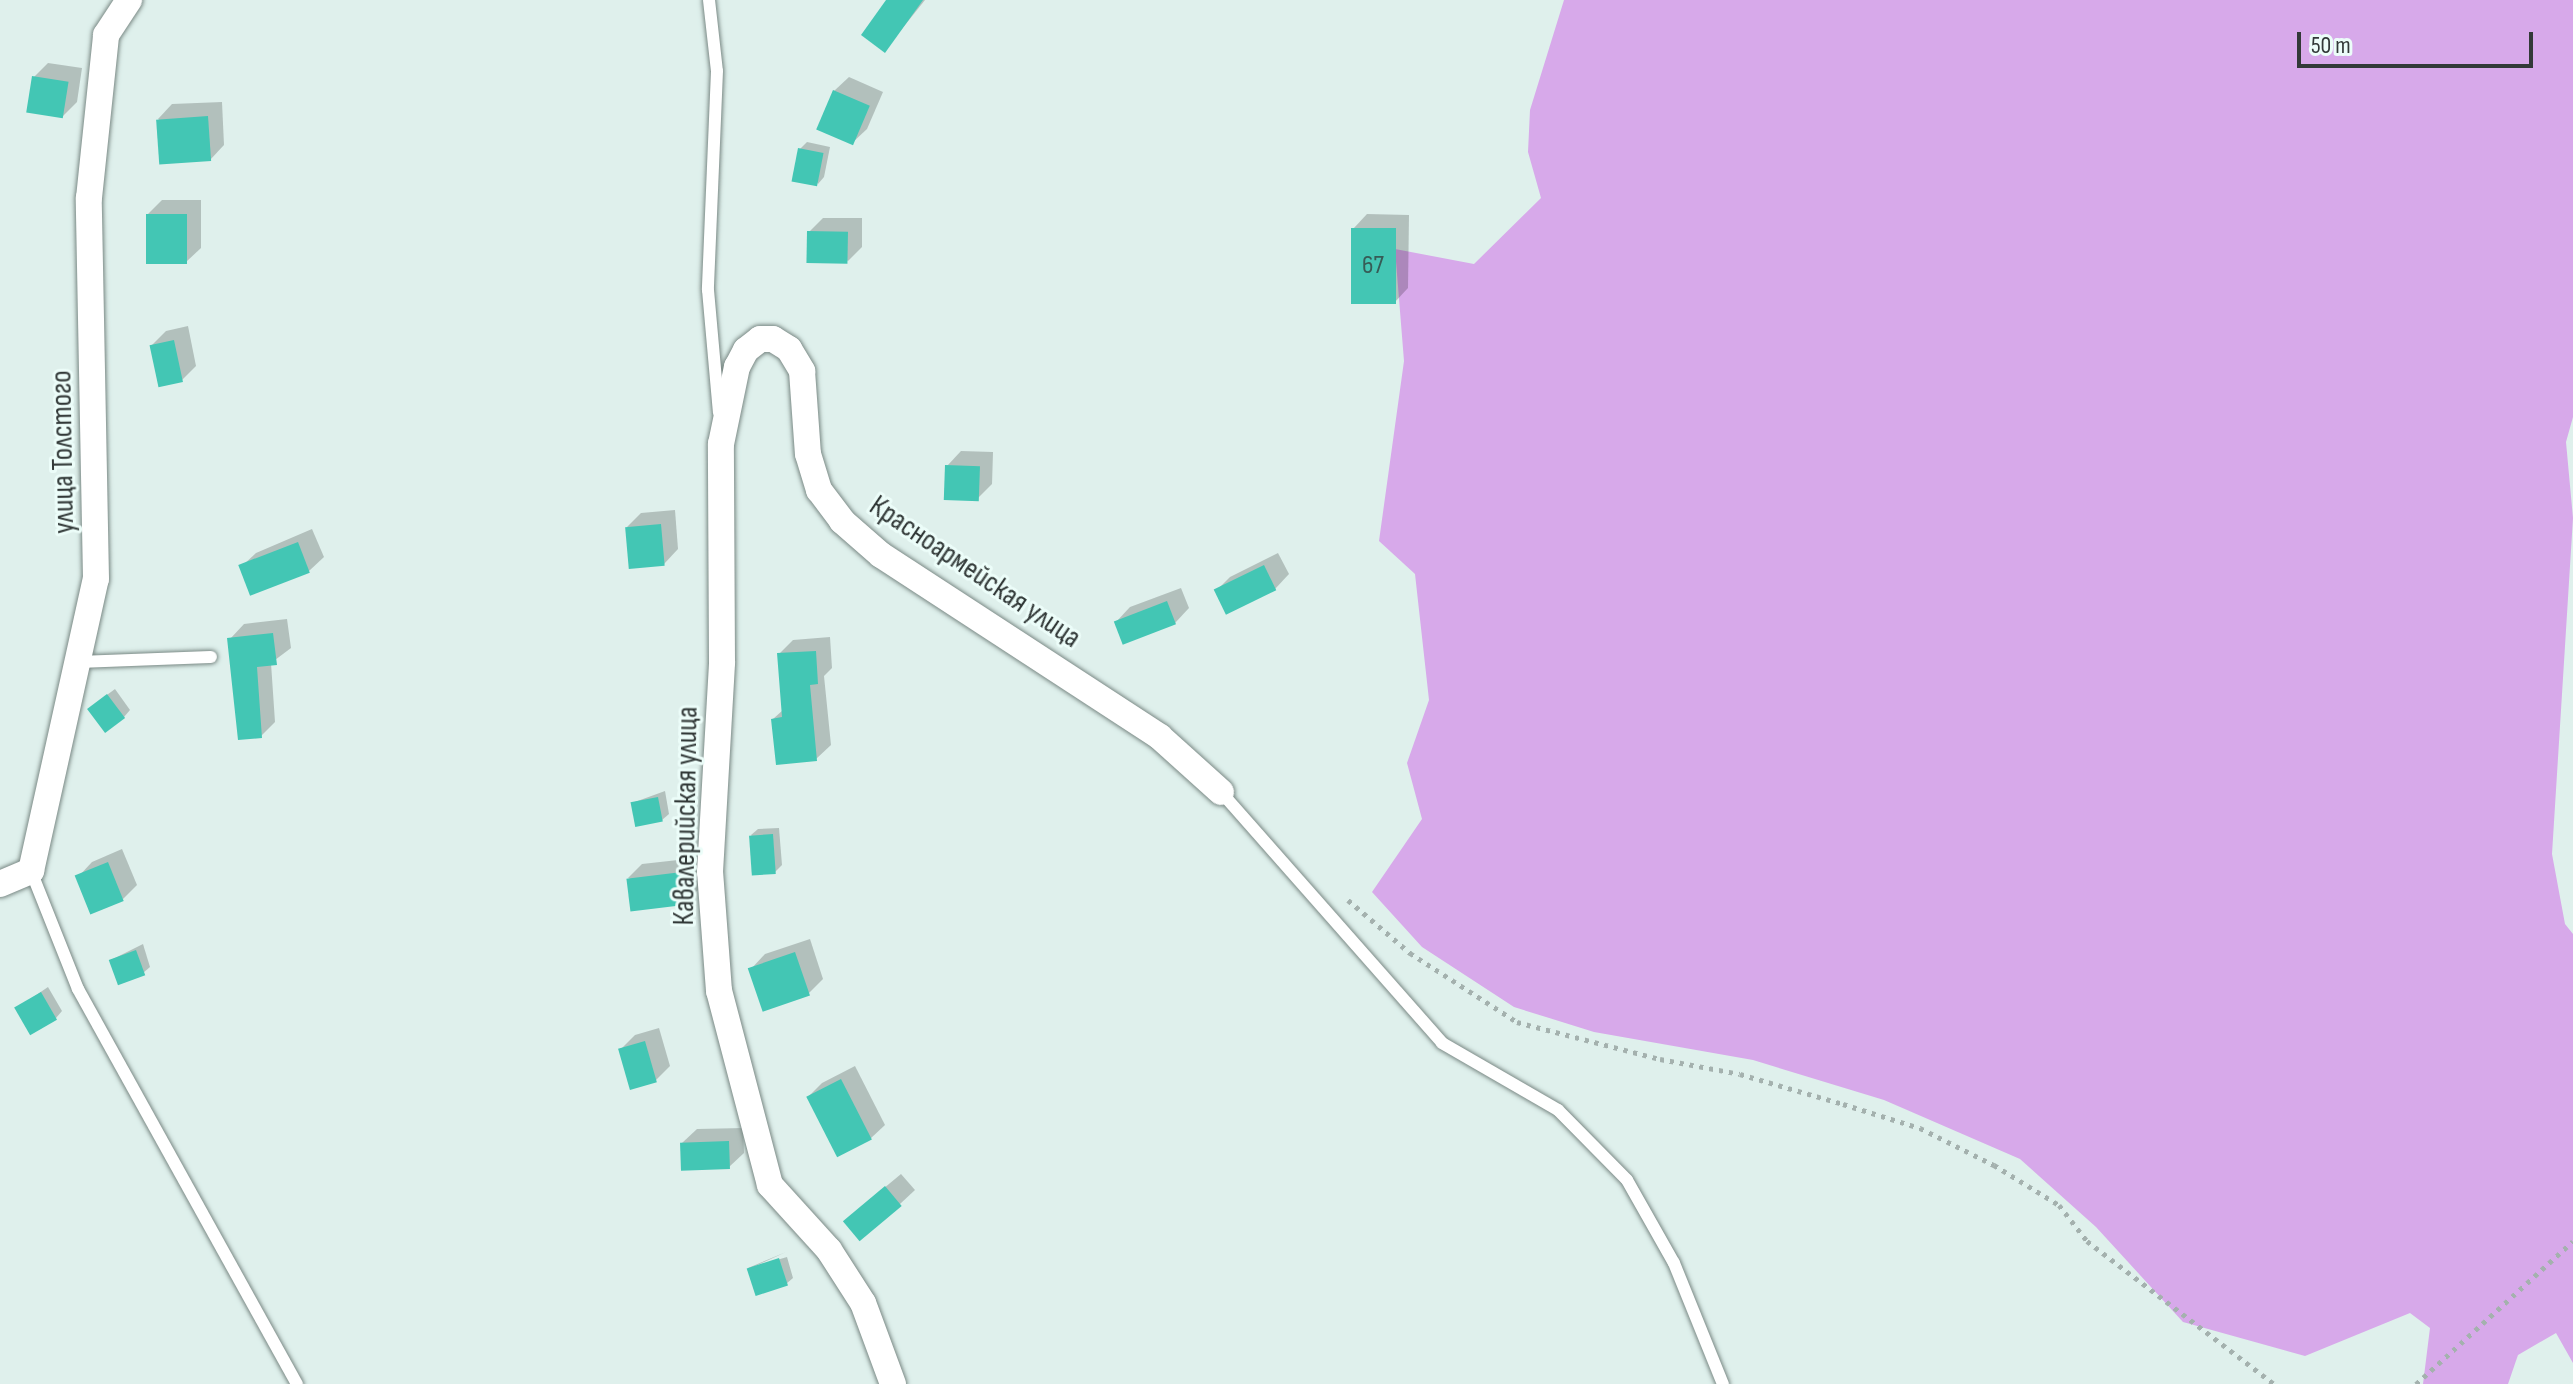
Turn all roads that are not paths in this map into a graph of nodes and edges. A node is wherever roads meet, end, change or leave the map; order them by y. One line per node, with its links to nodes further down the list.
1 (129, 0): 5 (street, улица Толстого)
2 (709, 0): 3 (lane)
3 (721, 444): 6 (street, Красноармейская улица); 10 (street, Кавалерийская улица)
4 (211, 657): 5 (lane)
5 (78, 662): 7 (street, улица Толстого)
6 (1221, 792): 11 (lane)
7 (31, 871): 8 (street); 9 (lane)
8 (0, 884)
9 (297, 1384)
10 (893, 1384)
11 (1723, 1384)

